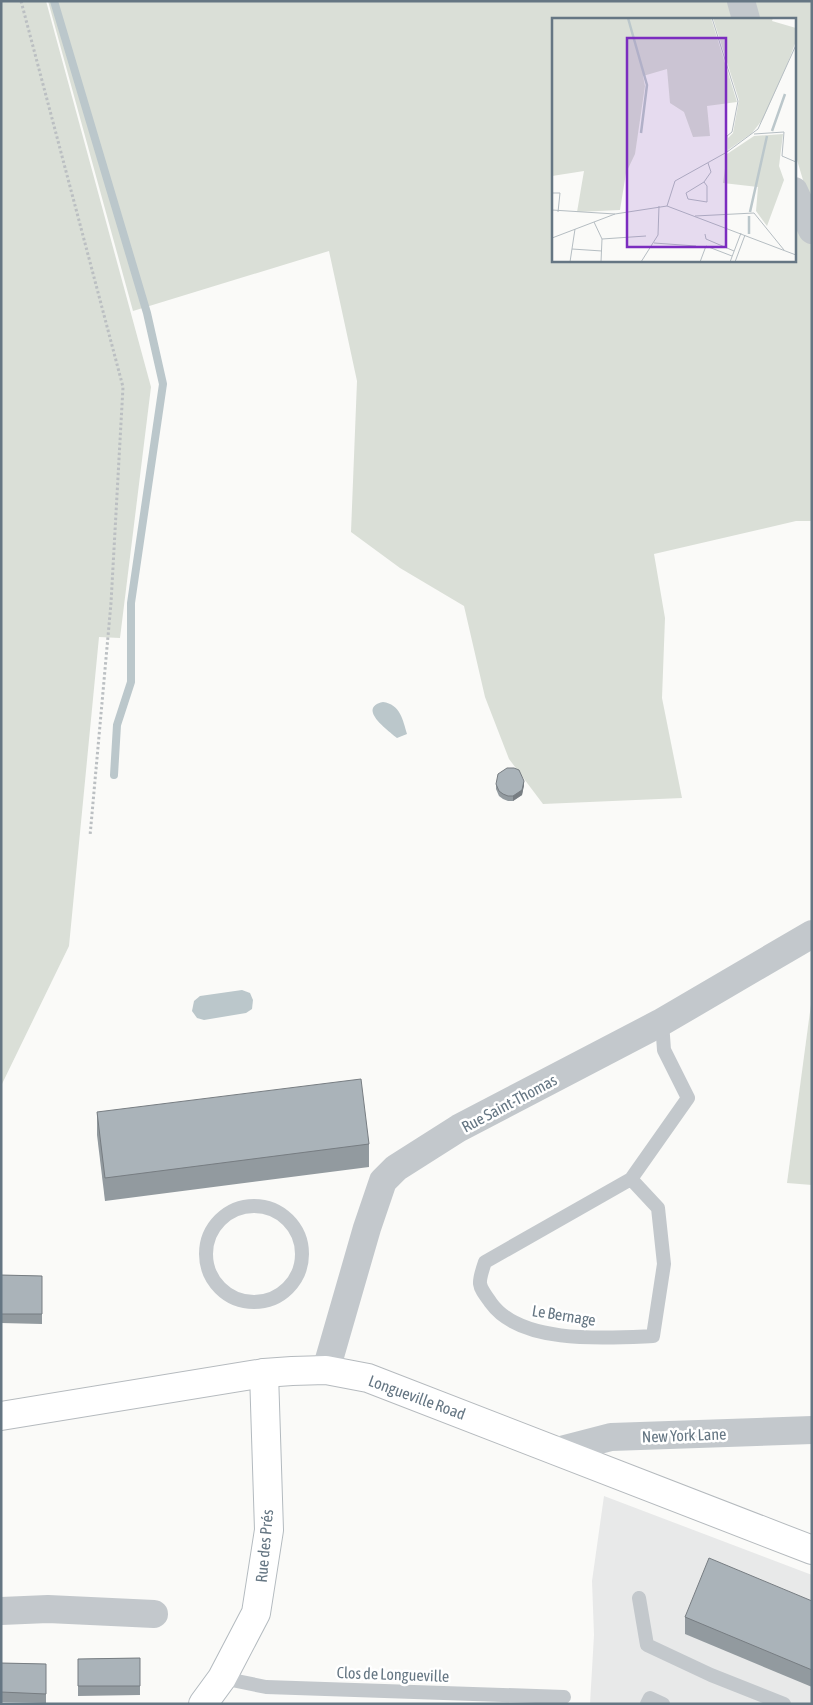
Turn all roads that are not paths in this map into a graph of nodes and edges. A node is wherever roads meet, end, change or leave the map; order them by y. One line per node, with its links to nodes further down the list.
1 (741, 1): 2 (street)
2 (746, 18)
3 (796, 195): 4 (street)
4 (812, 230)
5 (812, 934): 6 (street, Rue Saint-Thomas)
6 (662, 1022): 7 (lane, Le Bernage); 9 (street, Rue Saint-Thomas)
7 (631, 1179): 7 (lane, Le Bernage)
8 (216, 1224): 8 (lane)
9 (326, 1370): 10 (main road, Longueville Road); 13 (main road, Longueville Road)
10 (264, 1374): 11 (main road, Longueville Road); 18 (main road, Rue des Prés)
11 (1, 1416)
12 (812, 1430): 13 (street, New York Lane)
13 (557, 1451): 14 (main road, Longueville Road)
14 (812, 1550)
15 (639, 1598): 23 (lane)
16 (1, 1612): 17 (street)
17 (154, 1614)
18 (222, 1678): 19 (lane, Clos de Longueville); 20 (main road, Rue des Prés)
19 (564, 1697)
20 (203, 1704)
21 (648, 1704): 22 (lane)
22 (664, 1704)
23 (784, 1704)

